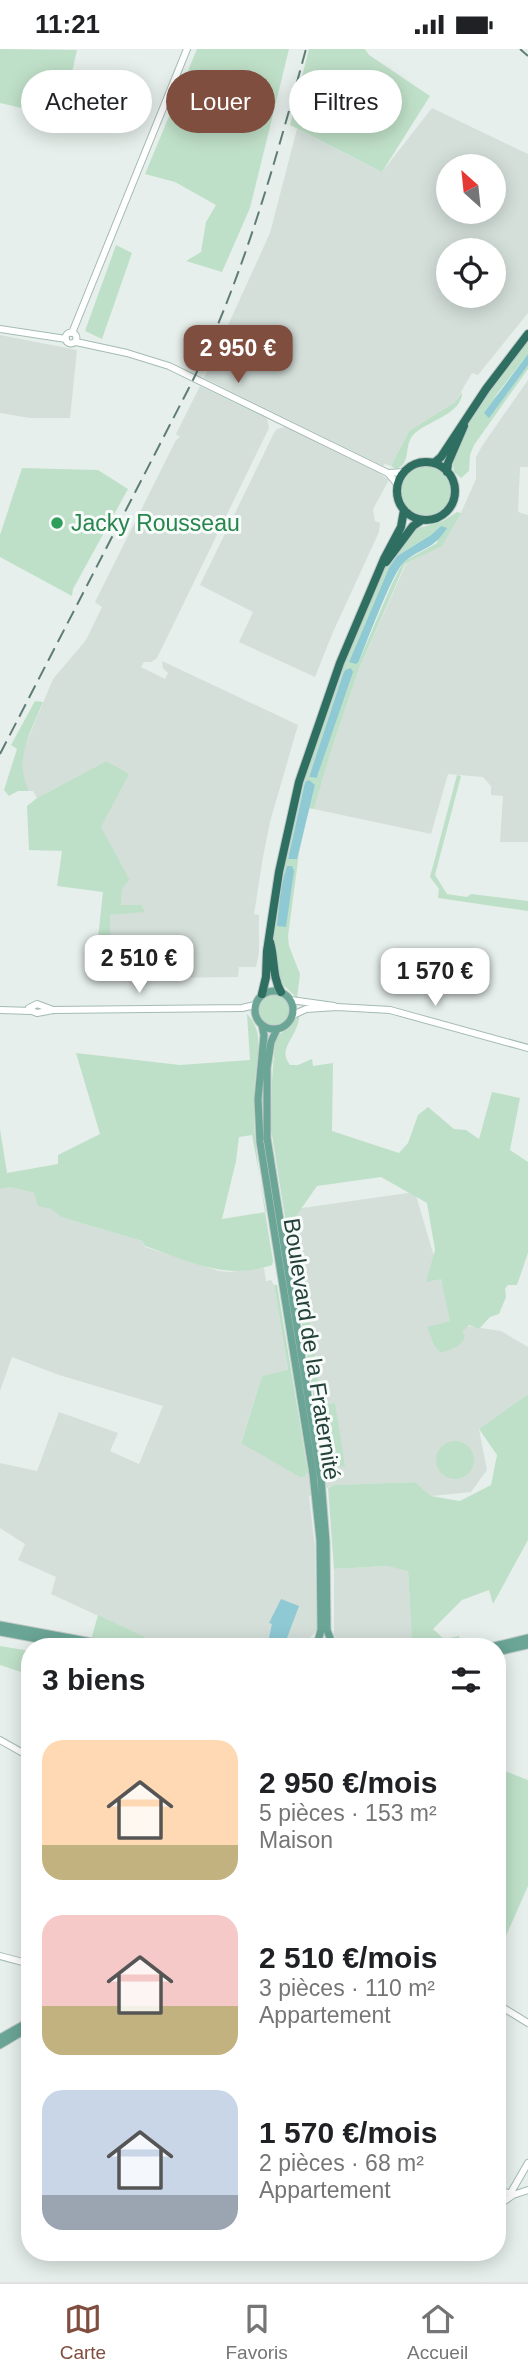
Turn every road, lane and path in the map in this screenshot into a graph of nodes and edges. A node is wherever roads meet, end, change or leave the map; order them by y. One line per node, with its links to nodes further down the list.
1 (187, 49): 3 (main road)
2 (0, 329): 5 (main road)
3 (72, 333): 5 (main road); 6 (main road)
4 (528, 334): 7 (highway)
5 (66, 339): 6 (main road)
6 (76, 342): 11 (main road)
7 (467, 417): 8 (highway); 10 (highway)
8 (434, 463): 9 (highway); 10 (highway)
9 (404, 472): 11 (main road); 12 (highway)
10 (447, 472): 14 (highway)
11 (388, 473): 12 (main road)
12 (398, 485): 13 (highway)
13 (404, 510): 14 (highway); 15 (highway)
14 (422, 520): 15 (highway)
15 (382, 567): 16 (highway)
16 (270, 939): 17 (highway); 18 (highway)
17 (281, 992): 18 (main road); 19 (main road)
18 (262, 995): 20 (main road)
19 (291, 1000): 21 (main road); 25 (main road)
20 (255, 1005): 22 (main road); 24 (main road)
21 (337, 1007): 25 (main road); 28 (main road)
22 (242, 1008): 23 (main road); 24 (main road)
23 (0, 1010)
24 (255, 1014): 26 (main road)
25 (293, 1015): 27 (main road)
26 (262, 1025): 27 (main road); 29 (main road)
27 (276, 1029): 29 (main road)
28 (528, 1048)
29 (264, 1056): 34 (main road, Boulevard de la Fraternité); 35 (main road, Boulevard de la Fraternité)
30 (0, 1625): 33 (main road)
31 (0, 1632): 32 (main road)
32 (33, 1638)
33 (70, 1638)
34 (319, 1638)
35 (330, 1638)
36 (528, 1638): 37 (main road)
37 (506, 1643)
38 (528, 1645): 39 (main road)
39 (506, 1650)
40 (0, 1740): 41 (main road)
41 (21, 1752)
42 (0, 1956): 43 (main road)
43 (21, 1962)
44 (506, 2010): 45 (main road)
45 (528, 2023)
46 (21, 2026): 48 (main road)
47 (21, 2032): 49 (main road)
48 (0, 2038)
49 (0, 2045)
50 (528, 2163): 51 (main road)
51 (515, 2193)

